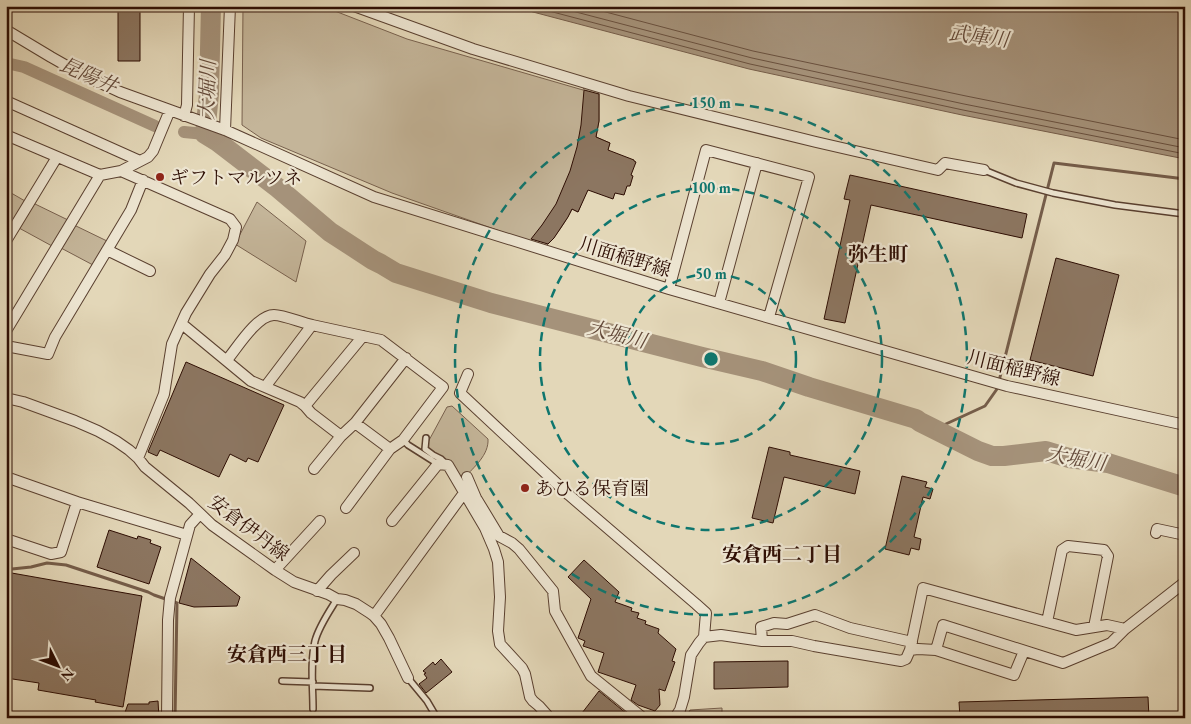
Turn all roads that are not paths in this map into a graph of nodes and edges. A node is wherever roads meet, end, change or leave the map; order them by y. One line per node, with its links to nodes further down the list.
1 (189, 6): 7 (street)
2 (230, 6): 8 (street)
3 (354, 6): 13 (street)
4 (6, 30): 6 (street, 川面稲野線)
5 (6, 101): 11 (street)
6 (170, 110): 7 (street, 川面稲野線); 11 (street)
7 (187, 117): 8 (street, 川面稲野線)
8 (224, 130): 21 (street, 川面稲野線)
9 (7, 137): 10 (street)
10 (57, 157): 15 (street); 18 (street)
11 (140, 161): 14 (street)
12 (757, 163): 21 (street); 22 (street); 23 (street)
13 (984, 170): 17 (lane)
14 (121, 171): 15 (street); 16 (street)
15 (100, 175): 26 (street)
16 (143, 180): 19 (street); 24 (street)
17 (1185, 214)
18 (6, 241)
19 (106, 250): 20 (street); 28 (street)
20 (150, 271)
21 (668, 289): 22 (street, 川面稲野線)
22 (719, 303): 23 (street, 川面稲野線)
23 (769, 317): 36 (street, 川面稲野線)
24 (182, 324): 30 (street); 41 (street)
25 (312, 325): 27 (street); 30 (street); 32 (street)
26 (6, 331)
27 (364, 336): 29 (street); 34 (street)
28 (6, 346)
29 (406, 358): 35 (street); 39 (street)
30 (227, 360): 32 (street)
31 (468, 374): 65 (street)
32 (265, 387): 34 (street)
33 (6, 398): 41 (street, 安倉伊丹線)
34 (306, 406): 37 (street)
35 (354, 423): 37 (street); 40 (street)
36 (1185, 425)
37 (341, 436): 43 (street)
38 (426, 438): 42 (lane)
39 (403, 440): 40 (street); 42 (lane)
40 (390, 449): 48 (street)
41 (138, 458): 49 (street, 安倉伊丹線)
42 (438, 464): 46 (street); 51 (street)
43 (314, 469)
44 (6, 477): 47 (street)
45 (467, 477): 78 (street)
46 (464, 493): 61 (street); 77 (street)
47 (77, 502): 53 (street); 55 (street)
48 (346, 508)
49 (200, 515): 53 (street); 57 (street, 安倉伊丹線)
50 (320, 521): 57 (street)
51 (392, 521)
52 (1157, 529): 54 (street)
53 (187, 535): 75 (street)
54 (1185, 535)
55 (6, 539)
56 (354, 553): 59 (street)
57 (275, 570): 59 (street, 安倉伊丹線)
58 (1185, 582): 64 (street)
59 (317, 591): 60 (street, 安倉伊丹線)
60 (337, 599): 61 (street, 安倉伊丹線); 72 (lane)
61 (374, 616): 70 (street, 安倉伊丹線)
62 (1046, 622): 63 (street); 63 (street); 67 (street)
63 (1094, 627): 64 (street)
64 (1125, 628): 69 (street)
65 (704, 637): 66 (street); 79 (street)
66 (762, 641): 67 (street); 67 (street)
67 (911, 646): 68 (street)
68 (936, 650): 69 (street); 69 (street)
69 (1024, 651)
70 (408, 678): 76 (lane, 安倉伊丹線)
71 (282, 681): 72 (lane)
72 (313, 684): 73 (lane); 74 (lane)
73 (370, 688)
74 (313, 709)
75 (167, 718)
76 (437, 718)
77 (548, 718)
78 (644, 718)
79 (675, 718)

